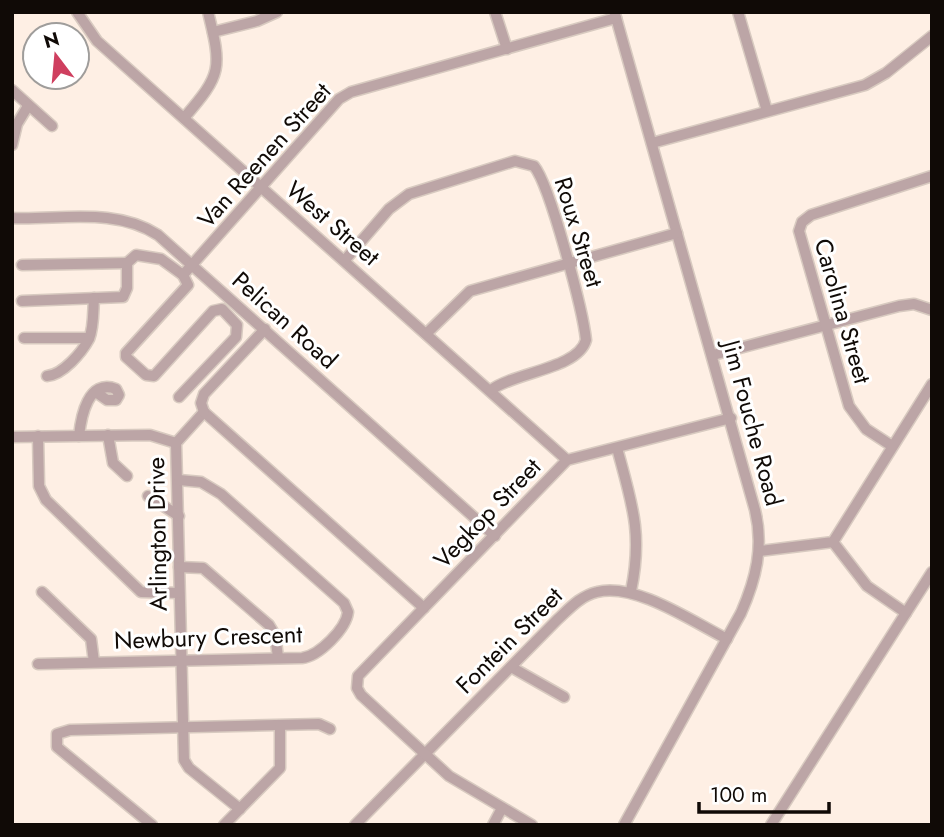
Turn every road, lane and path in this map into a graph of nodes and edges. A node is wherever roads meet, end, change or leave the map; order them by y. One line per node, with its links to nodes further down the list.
1 (77, 12): 13 (street, West Street)
2 (208, 12): 7 (street)
3 (277, 12): 7 (street)
4 (495, 12): 9 (street)
5 (738, 12): 12 (street)
6 (616, 15): 9 (street, Van Reenen Street); 15 (street, Jim Fouche Road)
7 (213, 32): 13 (street)
8 (932, 36): 12 (street)
9 (507, 49): 18 (street, Van Reenen Street)
10 (12, 90): 11 (street)
11 (28, 106): 14 (street); 16 (street)
12 (767, 111): 15 (street)
13 (184, 118): 18 (street, West Street)
14 (52, 126)
15 (652, 143): 20 (street, Jim Fouche Road)
16 (12, 145)
17 (932, 176): 30 (street, Carolina Street)
18 (260, 187): 21 (street, West Street); 25 (street, Van Reenen Street)
19 (12, 218): 25 (street, Pelican Road)
20 (677, 233): 23 (street); 35 (street, Jim Fouche Road)
21 (345, 260): 23 (street, Roux Street); 32 (street, West Street)
22 (127, 263): 24 (street); 26 (street); 27 (street)
23 (568, 263): 32 (street); 38 (street, Roux Street)
24 (22, 265)
25 (193, 266): 26 (street, Van Reenen Street); 31 (street, Pelican Road)
26 (183, 275): 40 (street)
27 (94, 298): 28 (street); 34 (street)
28 (23, 301)
29 (932, 310): 30 (street)
30 (824, 324): 35 (street); 48 (street, Carolina Street)
31 (265, 329): 41 (street); 55 (street, Pelican Road)
32 (427, 333): 38 (street, West Street)
33 (24, 338): 34 (street)
34 (89, 338): 36 (street)
35 (713, 355): 42 (street, Jim Fouche Road)
36 (47, 376)
37 (932, 384): 48 (street)
38 (491, 390): 50 (street, West Street)
39 (97, 393): 45 (street)
40 (179, 397)
41 (204, 412): 47 (street, Arlington Drive); 63 (street)
42 (730, 418): 49 (street, Vegkop Street); 57 (street, Jim Fouche Road)
43 (108, 435): 45 (street); 47 (street); 51 (street)
44 (38, 436): 45 (street); 46 (street); 62 (street)
45 (79, 436)
46 (12, 437)
47 (176, 443): 52 (street, Arlington Drive)
48 (892, 446): 56 (street)
49 (617, 449): 50 (street, Vegkop Street); 60 (street)
50 (567, 460): 55 (street, Vegkop Street)
51 (127, 476)
52 (179, 480): 54 (street, Arlington Drive); 66 (street, Newbury Crescent)
53 (148, 496): 54 (street)
54 (179, 516): 58 (street, Arlington Drive)
55 (495, 536): 63 (street, Vegkop Street)
56 (833, 542): 57 (street); 64 (street)
57 (760, 551): 65 (street, Jim Fouche Road)
58 (179, 567): 62 (street, Arlington Drive); 66 (street)
59 (932, 572): 64 (street)
60 (631, 591): 65 (street, Fontein Street); 70 (street, Fontein Street)
61 (42, 592): 68 (street)
62 (179, 593): 67 (street, Arlington Drive)
63 (424, 608): 75 (street, Vegkop Street)
64 (906, 613): 84 (street)
65 (727, 639): 83 (street, Jim Fouche Road)
66 (278, 657): 67 (street, Newbury Crescent)
67 (181, 661): 68 (street, Newbury Crescent); 73 (street, Arlington Drive)
68 (94, 662): 69 (street, Newbury Crescent)
69 (37, 664)
70 (511, 667): 71 (street); 75 (street, Fontein Street)
71 (564, 697)
72 (280, 726): 73 (street); 74 (street); 77 (street)
73 (183, 727): 77 (street, Arlington Drive); 78 (street)
74 (330, 729)
75 (424, 755): 76 (street); 80 (street, Fontein Street)
76 (502, 808): 81 (street); 82 (street)
77 (240, 809): 79 (street)
78 (152, 825)
79 (224, 825)
80 (355, 825)
81 (493, 825)
82 (532, 825)
83 (624, 825)
84 (771, 825)

